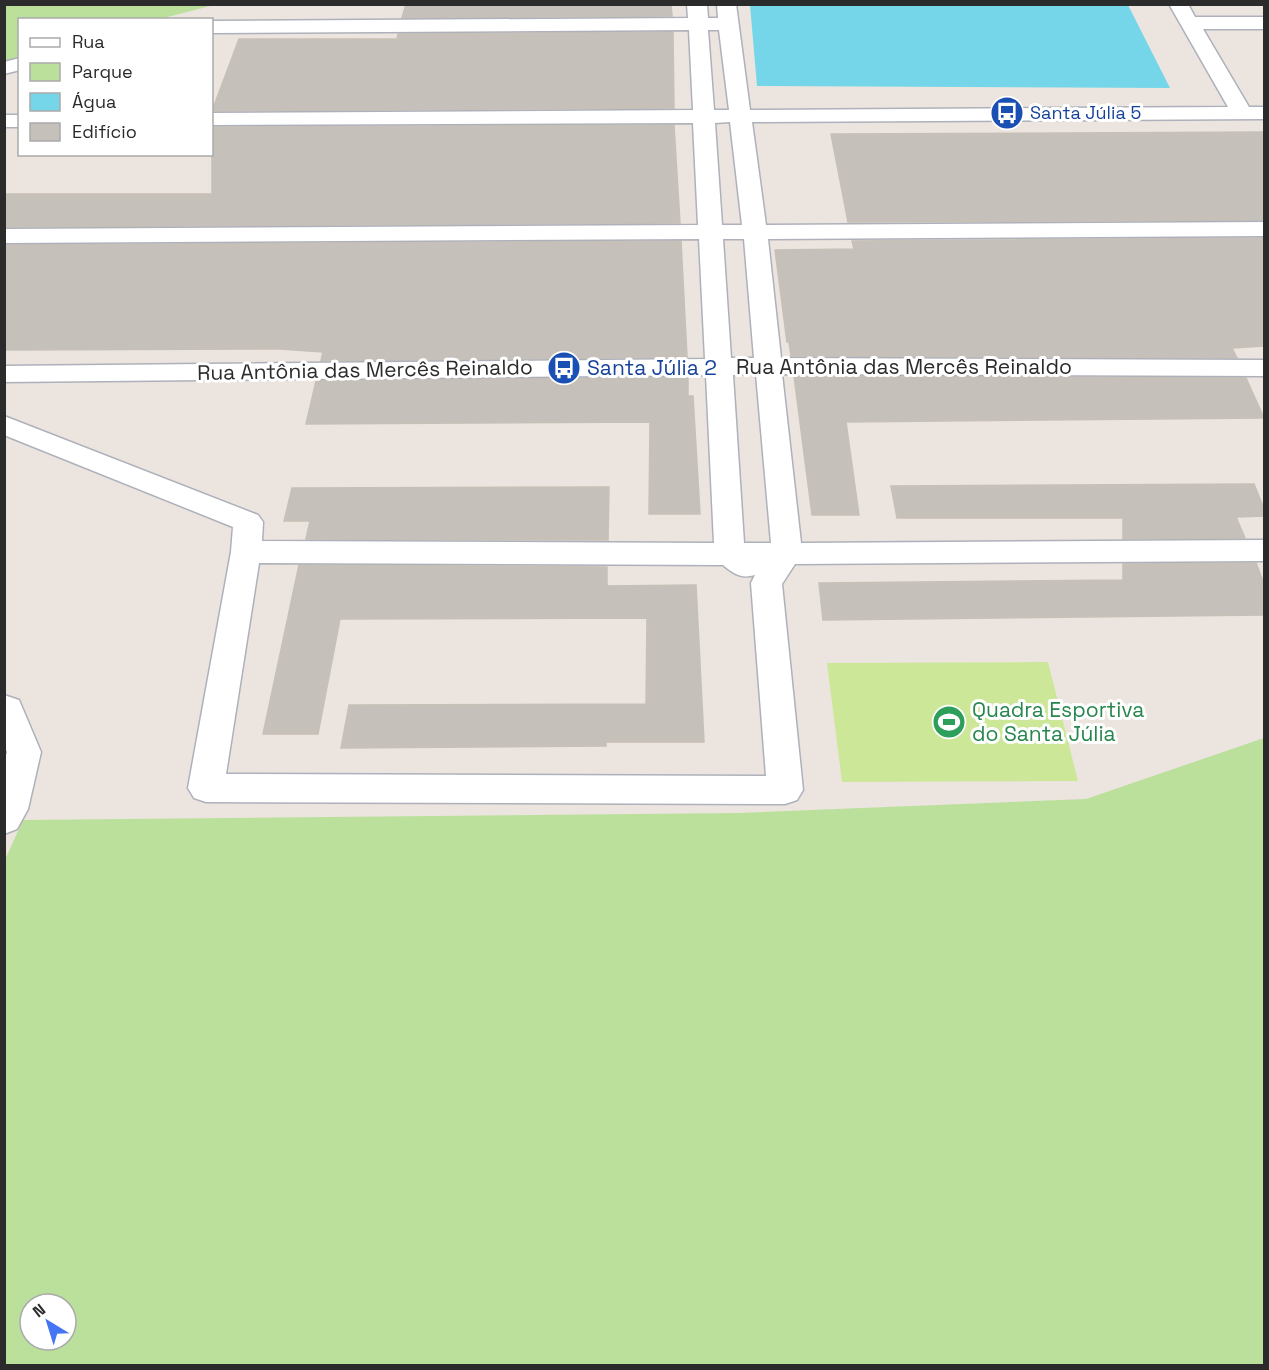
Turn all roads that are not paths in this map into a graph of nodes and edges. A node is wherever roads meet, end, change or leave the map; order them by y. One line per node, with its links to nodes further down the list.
1 (1178, 4): 7 (street)
2 (229, 8): 5 (street)
3 (698, 14): 4 (street); 6 (street); 11 (street)
4 (727, 14): 12 (street)
5 (211, 18)
6 (213, 22)
7 (1188, 23): 8 (street); 9 (street)
8 (1264, 23)
9 (1242, 112): 10 (street); 12 (street)
10 (1264, 113)
11 (703, 115): 12 (street); 13 (street); 15 (street)
12 (740, 115): 16 (street)
13 (213, 119)
14 (1264, 229): 16 (street)
15 (709, 231): 16 (street); 17 (street); 18 (street)
16 (755, 232): 19 (street)
17 (4, 236)
18 (719, 366): 19 (street, Rua Antônia das Mercês Reinaldo); 21 (street, Rua Antônia das Mercês Reinaldo); 26 (street)
19 (769, 366): 20 (street, Rua Antônia das Mercês Reinaldo); 25 (street)
20 (1264, 368)
21 (4, 374)
22 (4, 424): 24 (street)
23 (1264, 551): 25 (street)
24 (246, 552): 26 (street); 27 (street)
25 (788, 553): 26 (street); 27 (street)
26 (730, 554): 27 (street)
27 (766, 582)
28 (4, 708): 29 (street)
29 (4, 819)

